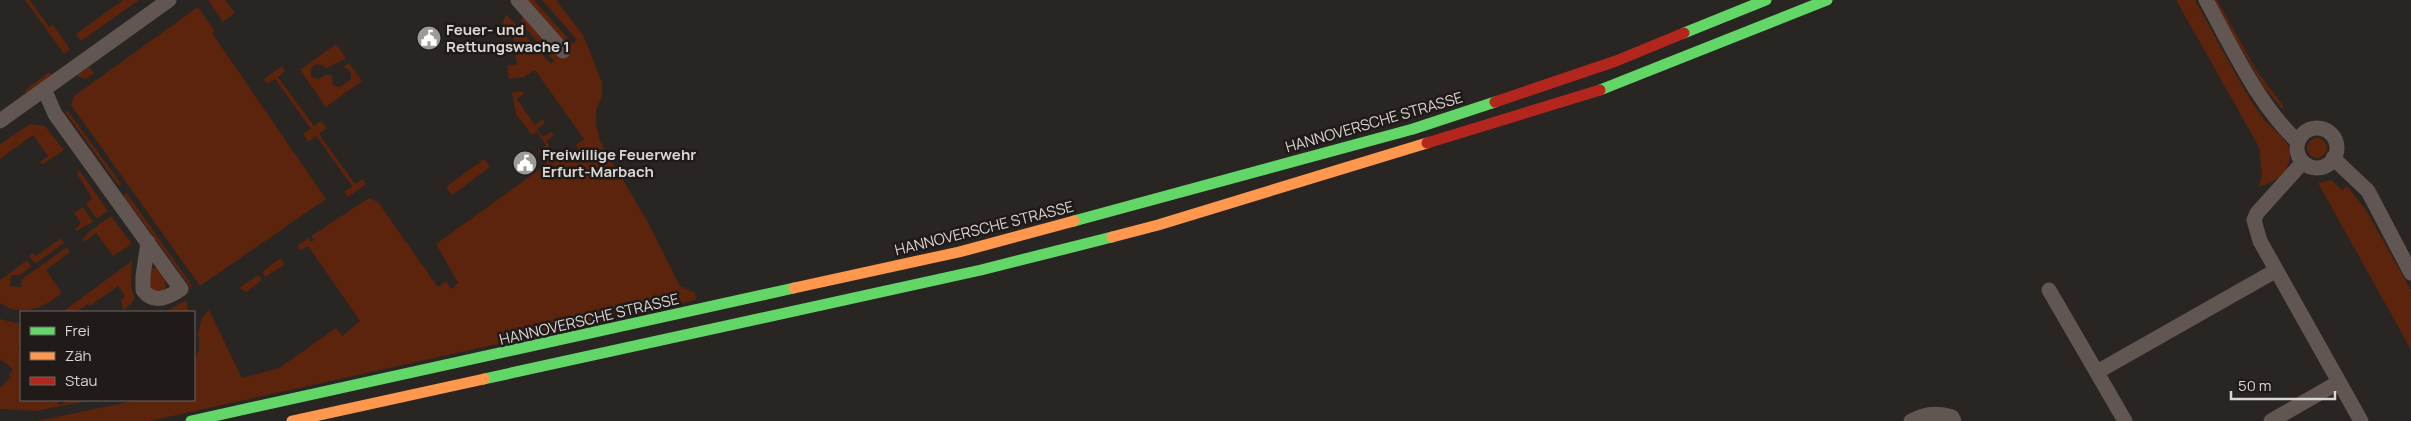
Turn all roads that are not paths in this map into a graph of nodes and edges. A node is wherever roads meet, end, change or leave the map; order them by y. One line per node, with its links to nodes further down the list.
1 (169, 0): 7 (street)
2 (518, 0): 6 (street)
3 (1766, 0): 18 (highway, HANNOVERSCHE STRASSE)
4 (1827, 0): 19 (highway)
5 (2206, 0): 9 (street)
6 (562, 51)
7 (44, 89): 8 (street); 12 (street)
8 (0, 121)
9 (2298, 142): 10 (street); 11 (street)
10 (2334, 158): 11 (street); 14 (street)
11 (2303, 162): 13 (street)
12 (148, 242)
13 (2275, 271): 16 (street); 17 (street)
14 (2411, 273)
15 (2050, 290): 16 (street)
16 (2097, 372): 22 (street)
17 (2339, 382): 23 (street); 24 (street)
18 (191, 421)
19 (292, 421)
20 (1911, 421): 21 (street)
21 (1954, 421)
22 (2125, 421)
23 (2271, 421)
24 (2362, 421)

